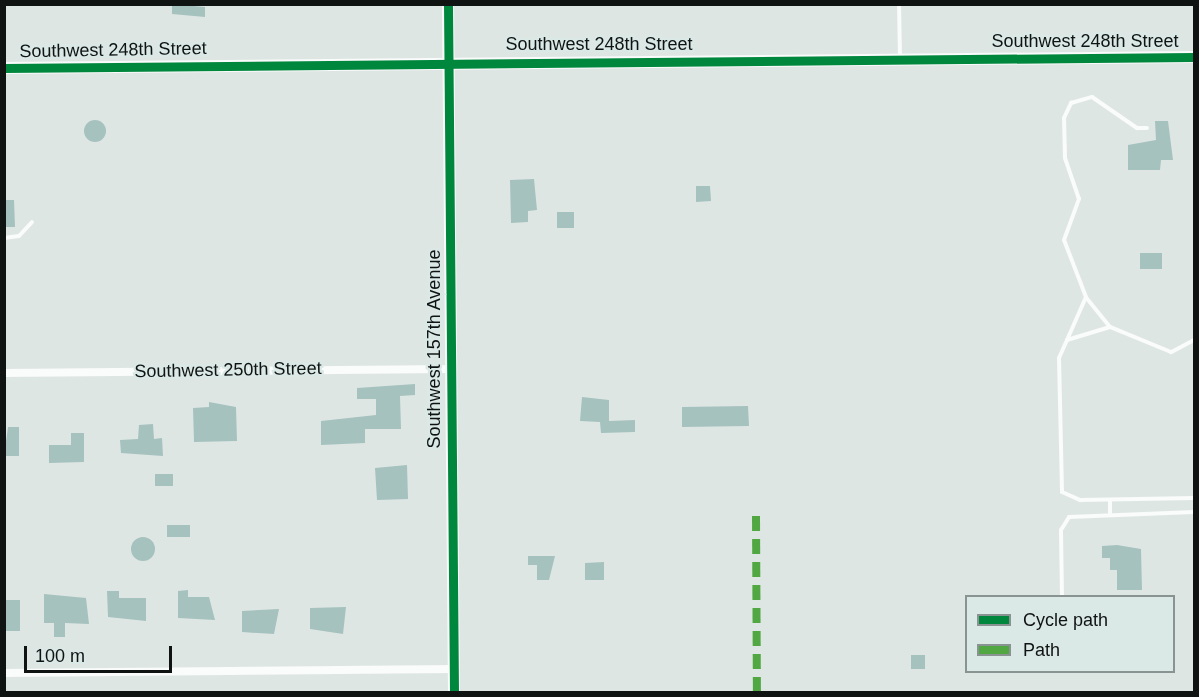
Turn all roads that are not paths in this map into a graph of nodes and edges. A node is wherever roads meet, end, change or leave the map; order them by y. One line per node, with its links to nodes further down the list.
1 (448, 4): 5 (street, Southwest 157th Avenue)
2 (899, 4): 4 (lane)
3 (1194, 57): 4 (street, Southwest 248th Street)
4 (900, 59): 5 (street, Southwest 248th Street)
5 (448, 62): 6 (street, Southwest 248th Street); 14 (street, Southwest 157th Avenue)
6 (4, 68)
7 (1147, 128): 10 (lane)
8 (32, 222): 9 (lane)
9 (4, 238)
10 (1086, 297): 11 (lane); 12 (lane)
11 (1110, 327): 12 (lane); 13 (lane)
12 (1067, 340): 17 (lane)
13 (1194, 340)
14 (451, 369): 15 (street, Southwest 250th Street); 21 (street, Southwest 157th Avenue)
15 (4, 373)
16 (1194, 498): 17 (lane)
17 (1110, 500): 19 (lane)
18 (1194, 512): 19 (lane)
19 (1110, 513): 20 (lane)
20 (1062, 595)
21 (454, 669): 22 (street); 23 (street, Southwest 157th Avenue)
22 (4, 673)
23 (454, 693)

